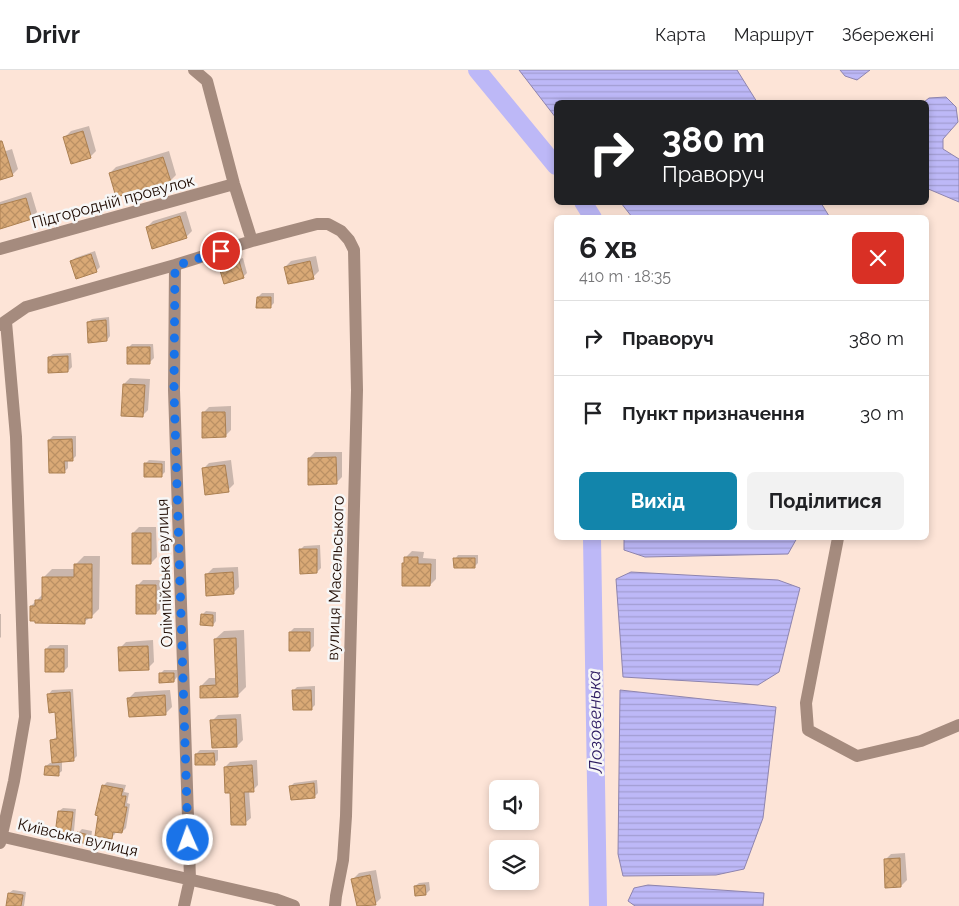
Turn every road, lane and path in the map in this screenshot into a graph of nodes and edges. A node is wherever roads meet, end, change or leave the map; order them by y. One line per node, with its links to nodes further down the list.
1 (194, 70): 2 (street)
2 (234, 184): 3 (street); 4 (street, Підгородній провулок)
3 (252, 241): 5 (street); 13 (street, вулиця Масельського)
4 (0, 249)
5 (175, 266): 6 (street); 10 (street, Олімпійська вулиця)
6 (3, 323): 9 (street)
7 (838, 540): 8 (street)
8 (959, 724)
9 (1, 839): 10 (street, Київська вулиця)
10 (190, 879): 11 (street, Олімпійська вулиця); 12 (street, Київська вулиця)
11 (184, 906)
12 (294, 906)
13 (335, 906)

